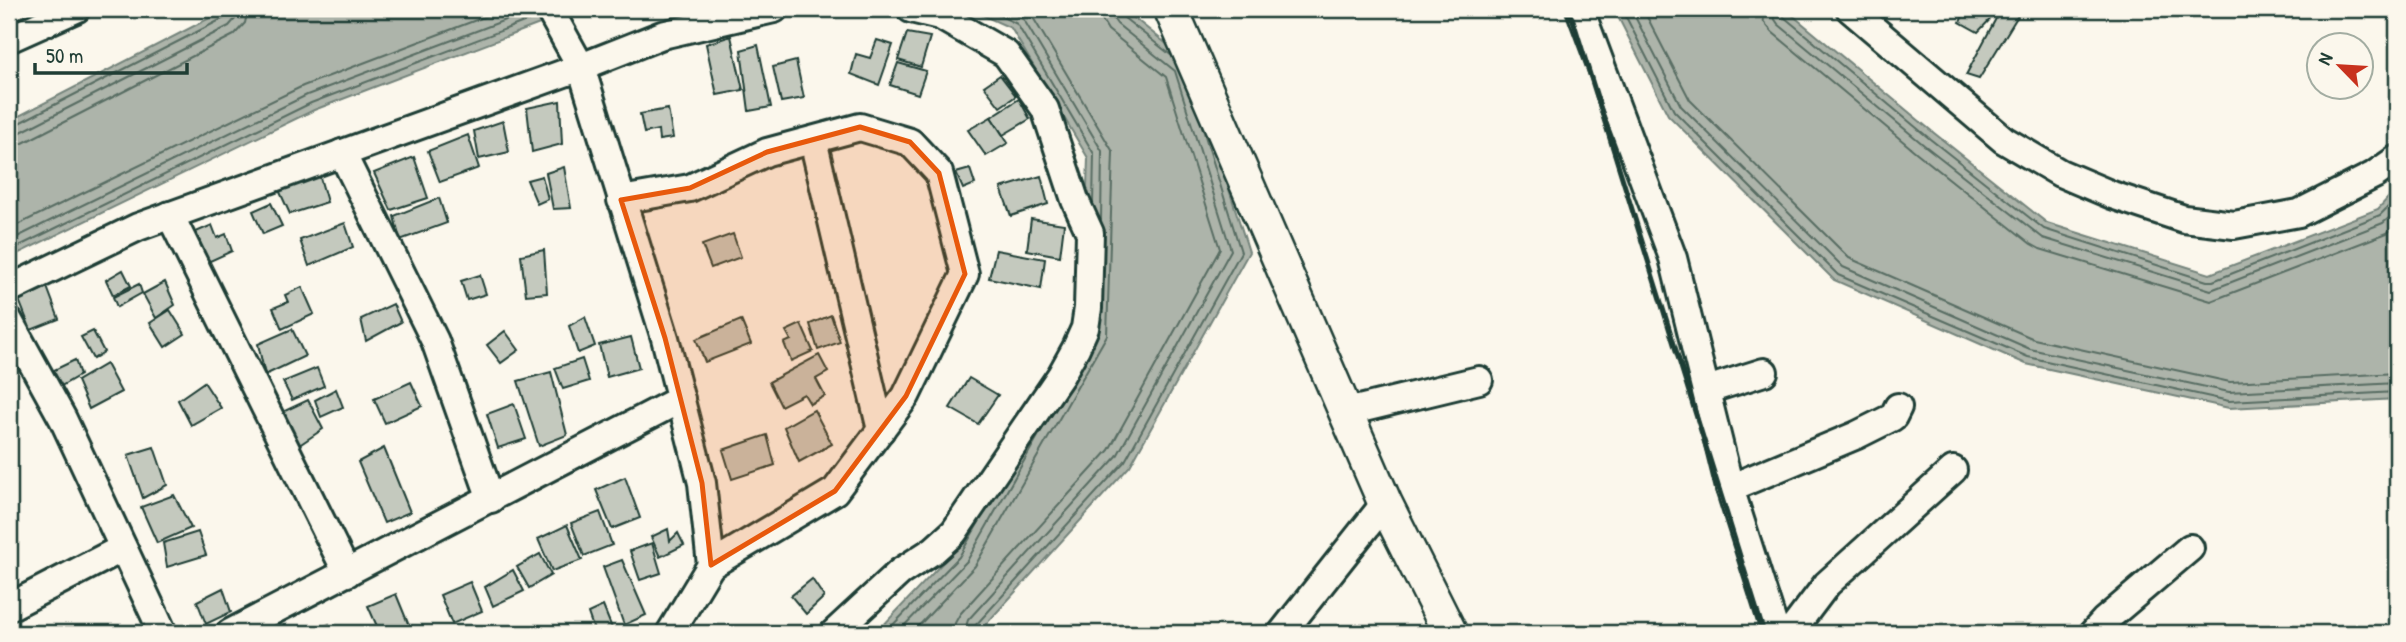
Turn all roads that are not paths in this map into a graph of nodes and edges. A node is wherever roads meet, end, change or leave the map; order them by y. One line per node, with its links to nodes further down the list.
1 (76, 9): 8 (street)
2 (549, 9): 9 (street)
3 (774, 9): 9 (street)
4 (911, 9): 36 (street)
5 (1171, 9): 22 (main road)
6 (1580, 9): 19 (street)
7 (1850, 9): 12 (street)
8 (9, 39)
9 (581, 67): 11 (street); 13 (street)
10 (813, 140): 13 (street); 23 (street); 23 (street)
11 (342, 153): 14 (street); 26 (street)
12 (2397, 159)
13 (621, 200): 20 (street)
14 (170, 215): 15 (street); 31 (street)
15 (9, 289)
16 (9, 321): 28 (street)
17 (1764, 372): 19 (street)
18 (1479, 380): 22 (street)
19 (1707, 390): 25 (street)
20 (681, 399): 26 (street); 30 (street)
21 (1898, 407): 25 (street)
22 (1347, 412): 27 (main road)
23 (881, 430): 30 (street)
24 (1953, 470): 40 (street)
25 (1730, 488): 39 (street)
26 (491, 499): 31 (street)
27 (1385, 503): 37 (street); 38 (main road)
28 (123, 548): 32 (street); 33 (street)
29 (2190, 548): 41 (street)
30 (710, 565): 35 (street)
31 (347, 573): 34 (street)
32 (9, 607)
33 (163, 633)
34 (230, 633)
35 (670, 633)
36 (834, 633)
37 (1282, 633)
38 (1450, 633)
39 (1776, 633)
40 (1790, 633)
41 (2093, 633)

